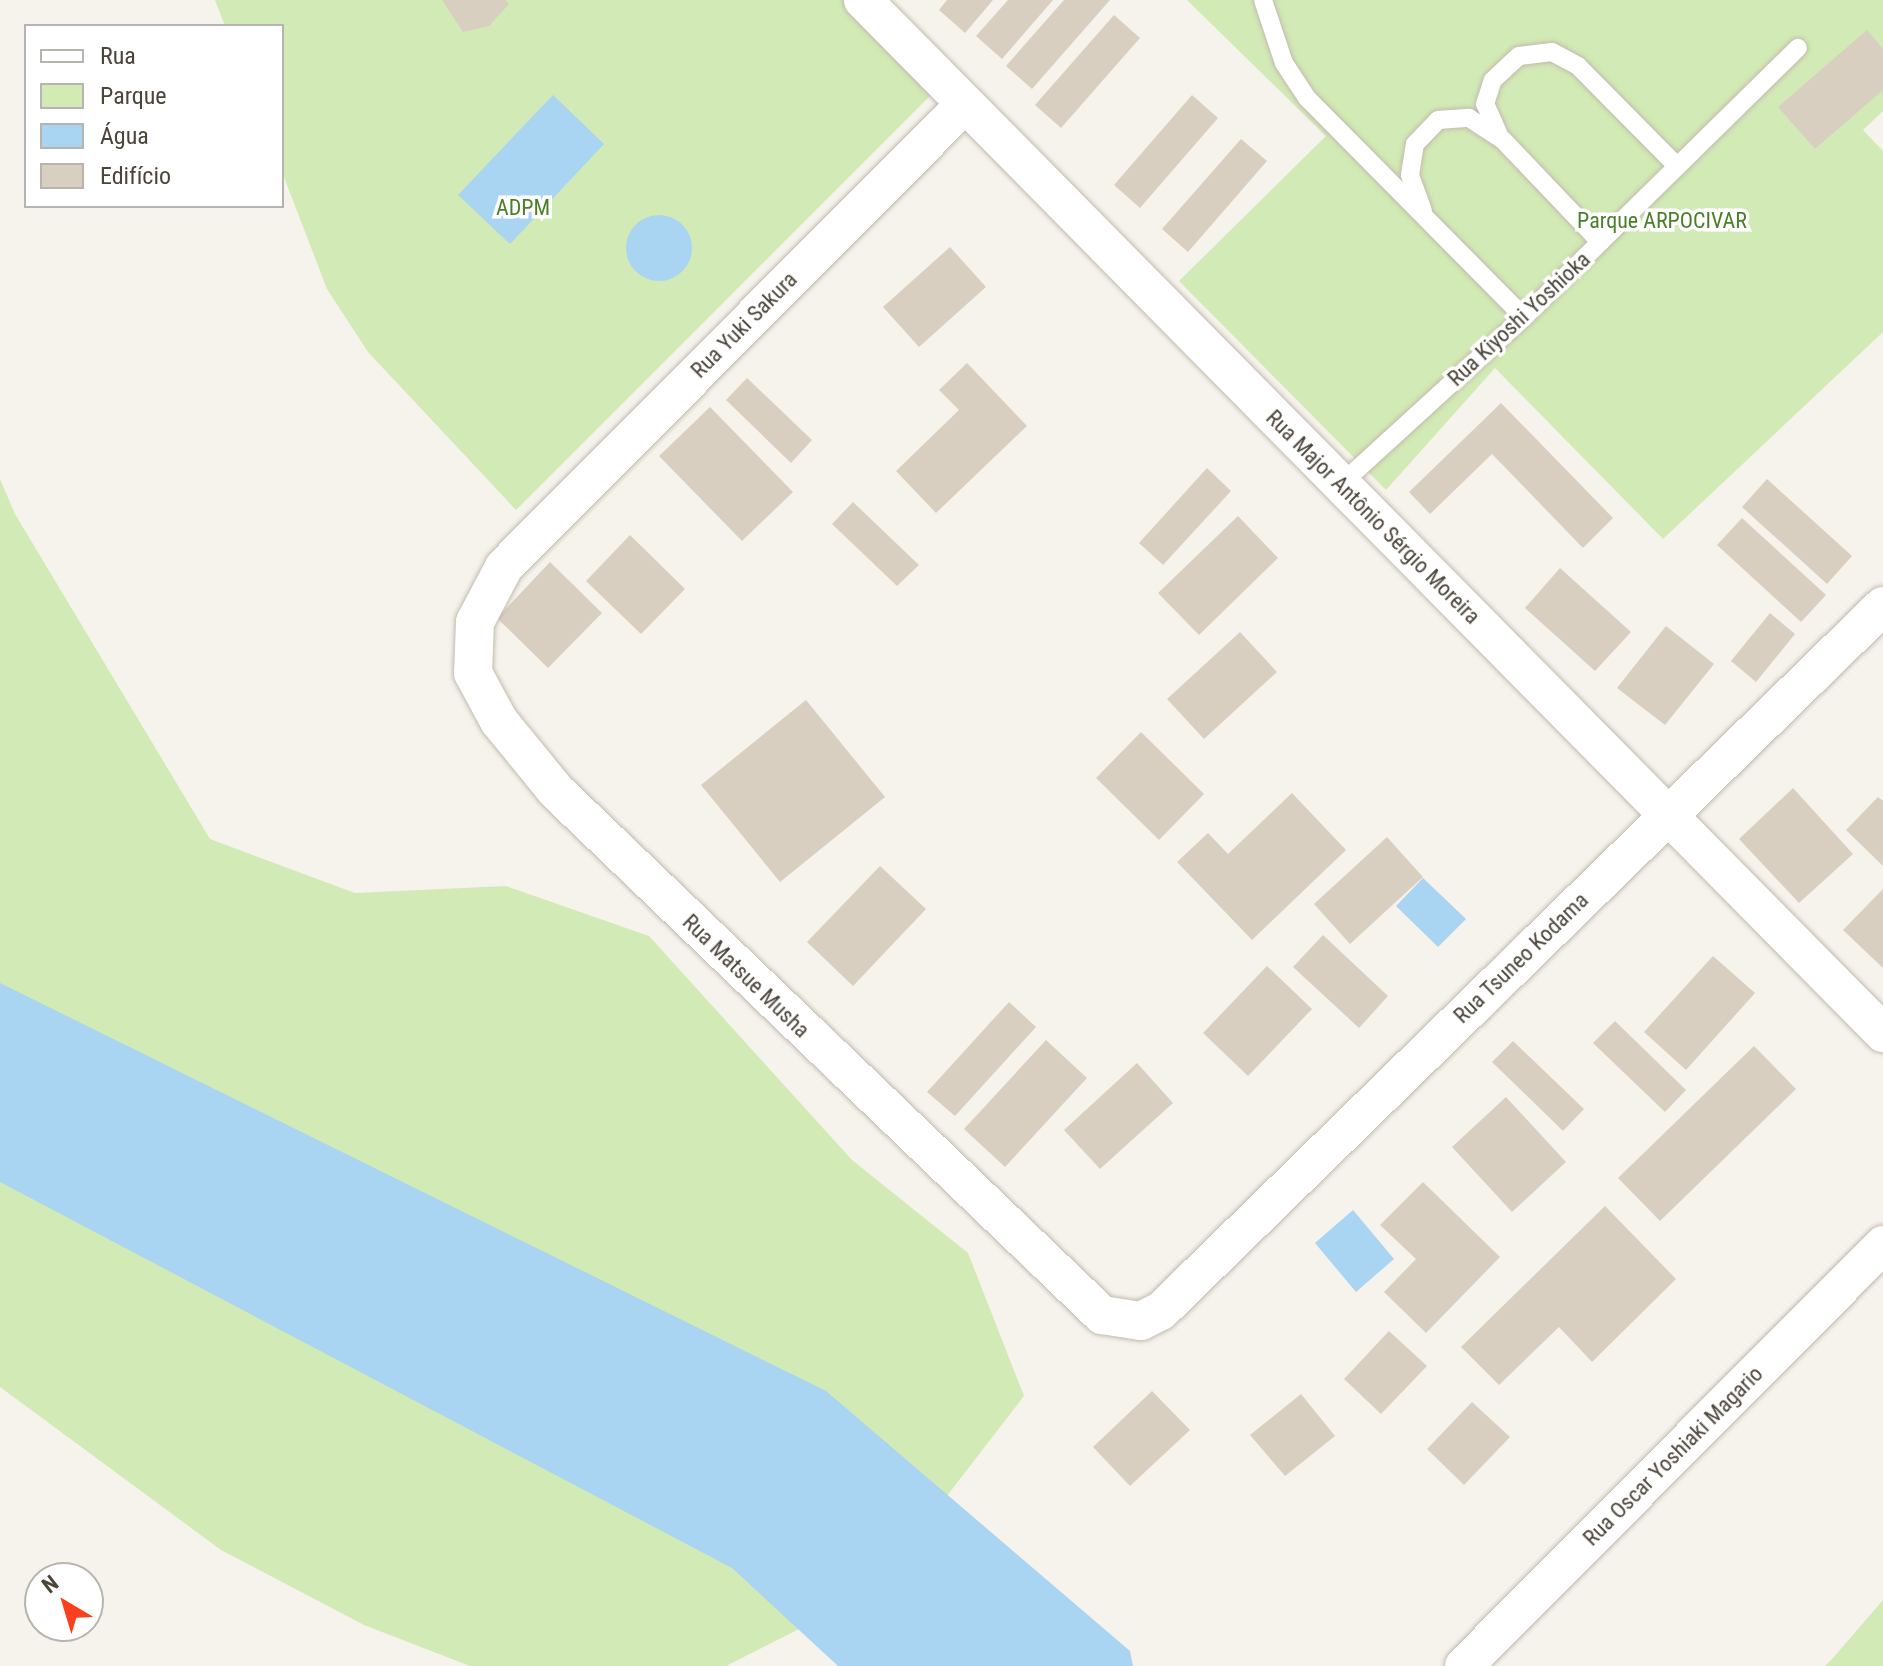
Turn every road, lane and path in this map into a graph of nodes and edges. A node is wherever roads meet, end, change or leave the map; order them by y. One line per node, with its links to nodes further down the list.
1 (863, 0): 4 (street, Rua Major Antônio Sérgio Moreira)
2 (1263, 0): 7 (lane)
3 (1798, 48): 6 (lane, Rua Kiyoshi Yoshioka)
4 (965, 104): 10 (street, Rua Major Antônio Sérgio Moreira); 11 (street, Rua Yuki Sakura)
5 (1503, 140): 6 (lane); 7 (lane); 8 (lane)
6 (1677, 166): 8 (lane, Rua Kiyoshi Yoshioka)
7 (1425, 217): 9 (lane)
8 (1600, 242): 9 (lane, Rua Kiyoshi Yoshioka)
9 (1524, 317): 10 (lane, Rua Kiyoshi Yoshioka)
10 (1340, 485): 13 (street, Rua Major Antônio Sérgio Moreira)
11 (524, 545): 16 (street, Rua Matsue Musha)
12 (1883, 606): 13 (street, Rua Tsuneo Kodama)
13 (1670, 812): 14 (street, Rua Major Antônio Sérgio Moreira); 16 (street, Rua Tsuneo Kodama)
14 (1883, 1033)
15 (1883, 1245): 17 (street, Rua Oscar Yoshiaki Magario)
16 (1161, 1311)
17 (1464, 1666)

